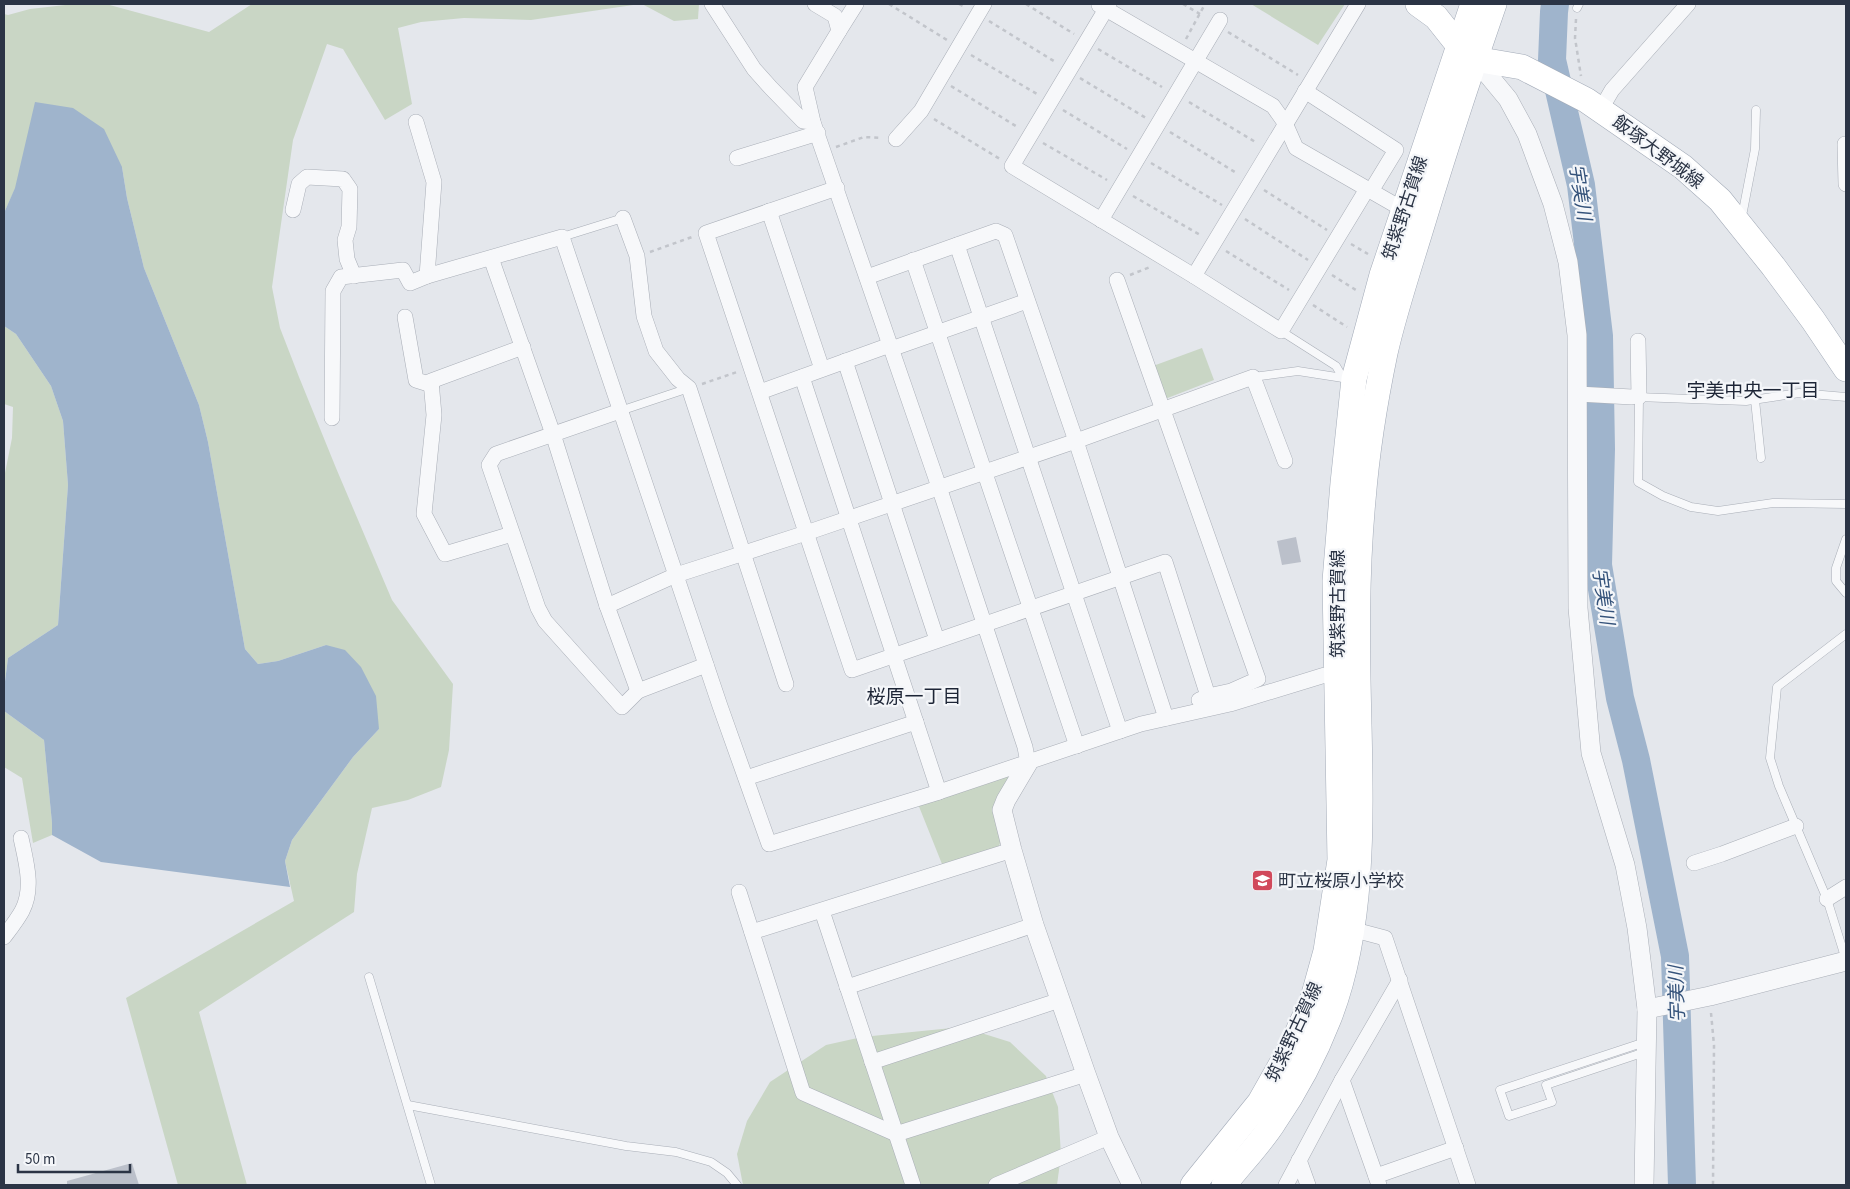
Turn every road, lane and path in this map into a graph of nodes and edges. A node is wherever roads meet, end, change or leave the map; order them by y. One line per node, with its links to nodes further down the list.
1 (712, 4): 33 (street)
2 (815, 4): 18 (street)
3 (856, 4): 18 (street)
4 (889, 4): 20 (path)
5 (984, 4): 20 (street)
6 (1026, 4): 19 (path)
7 (1183, 4): 16 (path)
8 (1205, 4): 16 (path)
9 (1358, 4): 25 (street)
10 (1418, 4): 22 (main road)
11 (1473, 4): 22 (main road, 筑紫野古賀線)
12 (1494, 4): 22 (main road, 筑紫野古賀線)
13 (1688, 4): 28 (street)
14 (1105, 5): 19 (street); 21 (street)
15 (1578, 6): 28 (path)
16 (1200, 14): 21 (path)
17 (1219, 22): 23 (street); 25 (path)
18 (839, 32): 33 (street)
19 (1086, 42): 26 (path); 27 (street)
20 (958, 46): 24 (street); 27 (path)
21 (1179, 51): 23 (street)
22 (1467, 53): 28 (main road, 飯塚大野城線); 47 (main road, 筑紫野古賀線); 90 (street); 143 (main road, 筑紫野古賀線)
23 (1196, 61): 26 (street); 32 (street)
24 (939, 79): 30 (street); 34 (path)
25 (1307, 87): 32 (street); 45 (street)
26 (1176, 94): 38 (path); 39 (street)
27 (1050, 102): 34 (street); 39 (path)
28 (1593, 104): 52 (main road, 飯塚大野城線)
29 (1756, 110): 52 (lane)
30 (921, 111): 35 (street); 41 (path)
31 (416, 122): 65 (street)
32 (1285, 123): 38 (street); 45 (street)
33 (816, 127): 37 (street); 40 (street)
34 (1030, 135): 41 (street); 44 (path)
35 (896, 139): 37 (path)
36 (1844, 144): 42 (street)
37 (825, 151): 43 (street)
38 (1268, 151): 49 (street)
39 (1139, 157): 44 (street); 49 (path)
40 (737, 158)
41 (1012, 166): 51 (street)
42 (1846, 184)
43 (837, 188): 48 (street); 67 (street)
44 (1120, 188): 51 (street); 56 (path)
45 (1369, 190): 47 (street); 55 (street)
46 (293, 210): 64 (street)
47 (1404, 210): 86 (main road, 筑紫野古賀線)
48 (769, 211): 53 (street); 82 (street)
49 (1233, 211): 56 (street); 63 (path)
50 (623, 218): 54 (lane); 59 (street)
51 (1101, 220): 61 (street)
52 (1737, 221): 83 (main road, 飯塚大野城線)
53 (706, 233): 59 (path); 81 (street)
54 (562, 237): 60 (street); 95 (street)
55 (1338, 237): 58 (path); 63 (street)
56 (1214, 243): 66 (street); 70 (path)
57 (957, 245): 62 (street); 71 (street); 73 (street)
58 (1369, 255)
59 (637, 256): 88 (street)
60 (491, 258): 65 (street); 79 (street)
61 (1164, 258): 66 (street); 68 (path)
62 (913, 260): 67 (street); 76 (street)
63 (1319, 267): 69 (path); 70 (street)
64 (354, 276): 65 (street); 96 (street)
65 (427, 276)
66 (1194, 276): 75 (street)
67 (867, 277): 78 (street)
68 (1117, 280): 94 (street)
69 (1362, 294)
70 (1301, 297): 74 (path); 75 (street)
71 (1027, 301): 73 (street); 98 (street)
72 (404, 318): 87 (street)
73 (981, 318): 76 (street); 99 (street)
74 (1347, 327)
75 (1281, 331): 86 (lane)
76 (938, 333): 78 (street); 102 (street)
77 (1638, 341): 91 (street)
78 (890, 347): 80 (street); 103 (street)
79 (523, 348): 87 (street); 97 (street)
80 (845, 362): 82 (street); 104 (street)
81 (752, 367): 88 (path); 89 (street)
82 (822, 369): 84 (street)
83 (1846, 369)
84 (802, 377): 89 (street); 106 (street)
85 (1253, 377): 86 (lane); 94 (street); 101 (street)
86 (1349, 378): 122 (main road, 筑紫野古賀線)
87 (432, 385): 108 (street)
88 (688, 388): 95 (lane); 110 (street)
89 (760, 392): 107 (street)
90 (1582, 394): 91 (street); 152 (street)
91 (1635, 397): 93 (lane); 105 (lane)
92 (1846, 398): 93 (lane)
93 (1755, 400): 100 (lane)
94 (1162, 410): 98 (street); 125 (street)
95 (620, 412): 97 (street); 111 (street)
96 (332, 418)
97 (553, 434): 108 (street); 115 (street)
98 (1076, 441): 99 (street); 112 (street)
99 (1028, 457): 102 (street); 113 (street)
100 (1761, 458)
101 (1285, 461)
102 (985, 472): 103 (street); 116 (street)
103 (939, 487): 104 (street); 117 (street)
104 (892, 503): 106 (street); 119 (street)
105 (1846, 504)
106 (850, 518): 107 (street); 120 (street)
107 (806, 533): 110 (street); 120 (street)
108 (512, 534): 124 (street)
109 (1846, 539): 114 (lane)
110 (742, 554): 111 (street); 123 (street)
111 (676, 575): 115 (street); 121 (street)
112 (1120, 577): 113 (street); 125 (street); 127 (street)
113 (1074, 593): 116 (street); 129 (street)
114 (1846, 593)
115 (608, 606): 124 (street)
116 (1031, 608): 117 (street); 130 (street)
117 (985, 623): 119 (street); 131 (street)
118 (1846, 634): 134 (lane)
119 (937, 640): 120 (street)
120 (894, 654): 128 (street)
121 (706, 665): 124 (street); 132 (street)
122 (1338, 674): 126 (street); 168 (main road, 筑紫野古賀線)
123 (786, 684)
124 (638, 692)
125 (1208, 696): 126 (street)
126 (1186, 714): 127 (street)
127 (1166, 718): 129 (street)
128 (916, 722): 132 (street); 133 (street)
129 (1120, 731): 130 (street)
130 (1077, 746): 131 (street)
131 (1028, 763): 133 (street); 136 (street)
132 (746, 778): 133 (street)
133 (939, 792)
134 (1796, 826): 137 (street); 140 (lane)
135 (21, 838): 145 (street)
136 (1012, 850): 141 (street); 142 (street)
137 (1694, 863)
138 (1846, 887): 140 (street)
139 (739, 892): 144 (street)
140 (1827, 899): 146 (lane)
141 (822, 911): 144 (street); 149 (street)
142 (1034, 925): 149 (street); 151 (street)
143 (1351, 929): 148 (street); 169 (main road, 筑紫野古賀線)
144 (752, 932): 158 (street)
145 (4, 937)
146 (1846, 960): 150 (street)
147 (369, 977): 157 (lane)
148 (1400, 980): 156 (street); 160 (street)
149 (847, 986): 154 (street)
150 (1706, 997): 152 (street); 174 (path)
151 (1060, 1000): 154 (street); 155 (street)
152 (1653, 1008): 153 (street)
153 (1647, 1046): 153 (lane); 173 (street)
154 (872, 1062): 158 (street)
155 (1086, 1074): 158 (street); 159 (street)
156 (1342, 1080): 161 (street); 162 (street)
157 (408, 1105): 163 (lane); 164 (lane)
158 (896, 1134): 165 (street)
159 (1109, 1137): 166 (street); 167 (street)
160 (1456, 1148): 162 (street); 172 (street)
161 (1299, 1160): 170 (street); 171 (street)
162 (1377, 1180)
163 (431, 1185)
164 (737, 1185)
165 (913, 1185)
166 (998, 1185)
167 (1132, 1185)
168 (1193, 1185)
169 (1224, 1185)
170 (1286, 1185)
171 (1308, 1185)
172 (1468, 1185)
173 (1644, 1185)
174 (1713, 1185)

